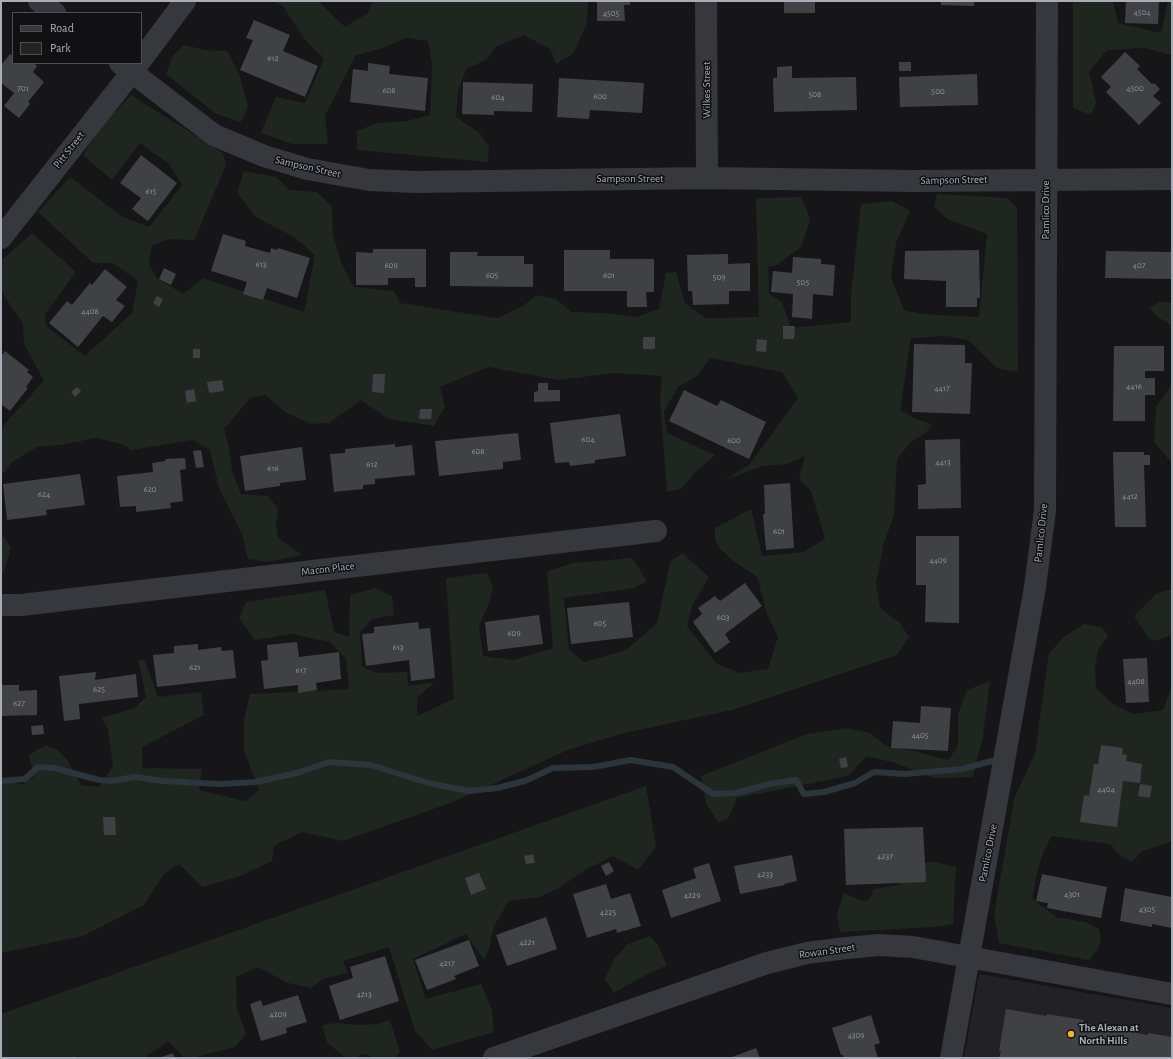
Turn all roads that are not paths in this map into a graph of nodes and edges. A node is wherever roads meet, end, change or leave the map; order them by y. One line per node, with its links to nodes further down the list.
1 (39, 1): 5 (street)
2 (185, 1): 6 (street, Pitt Street)
3 (706, 1): 8 (street, Wilkes Street)
4 (1047, 1): 10 (street, Pamlico Drive)
5 (54, 12)
6 (142, 54)
7 (133, 65): 8 (street, Sampson Street); 11 (street, Pitt Street)
8 (707, 178): 10 (street, Sampson Street)
9 (1172, 179): 10 (street, Sampson Street)
10 (1046, 180): 14 (street, Pamlico Drive)
11 (1, 238)
12 (656, 531): 13 (street, Macon Place)
13 (1, 605)
14 (968, 957): 15 (street, Rowan Street); 16 (street, Rowan Street); 17 (street, Pamlico Drive)
15 (1172, 994)
16 (494, 1058)
17 (951, 1058)

